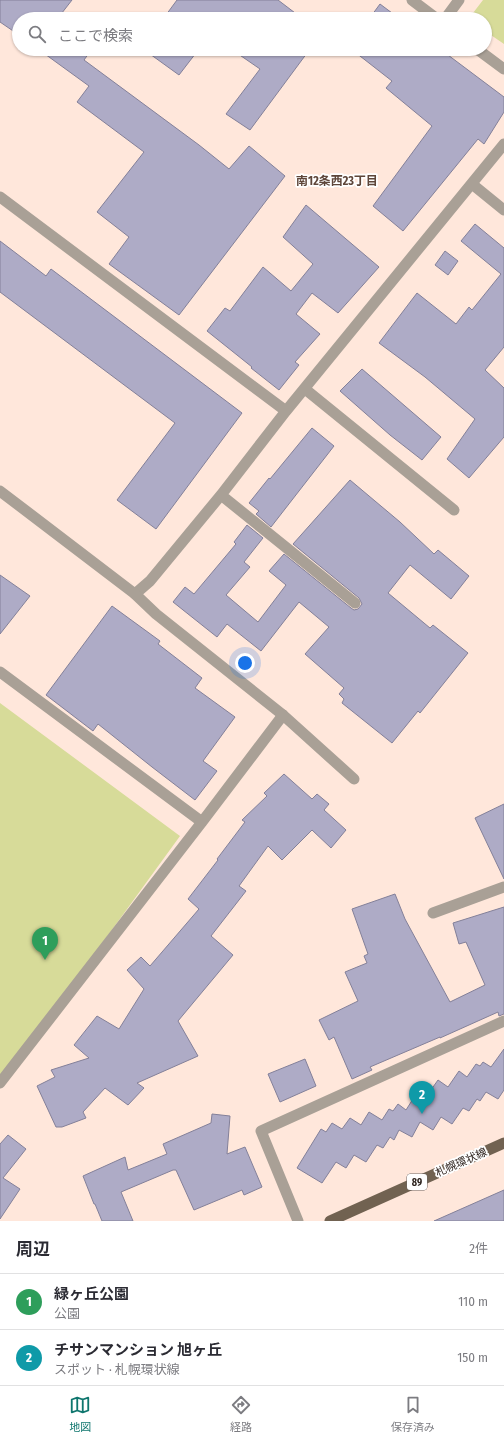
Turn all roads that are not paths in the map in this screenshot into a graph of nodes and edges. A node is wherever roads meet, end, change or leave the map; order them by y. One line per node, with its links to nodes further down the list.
1 (412, 0): 3 (street)
2 (459, 0): 4 (street)
3 (428, 12)
4 (450, 12)
5 (486, 56): 6 (street)
6 (504, 69)
7 (504, 144): 8 (street)
8 (472, 184): 10 (street); 11 (street)
9 (0, 197): 12 (street)
10 (504, 210)
11 (305, 389): 12 (street); 15 (street)
12 (286, 411): 14 (street)
13 (0, 491): 16 (street)
14 (221, 494): 16 (street); 17 (street)
15 (454, 510)
16 (135, 594): 19 (street)
17 (355, 603)
18 (0, 672): 21 (street)
19 (283, 715): 20 (street); 21 (street)
20 (354, 779)
21 (202, 822): 25 (street)
22 (504, 888): 23 (street)
23 (433, 914)
24 (504, 1021): 27 (street)
25 (0, 1083)
26 (504, 1143): 28 (main road, 札幌環状線 / 89)
27 (298, 1221)
28 (330, 1221)

